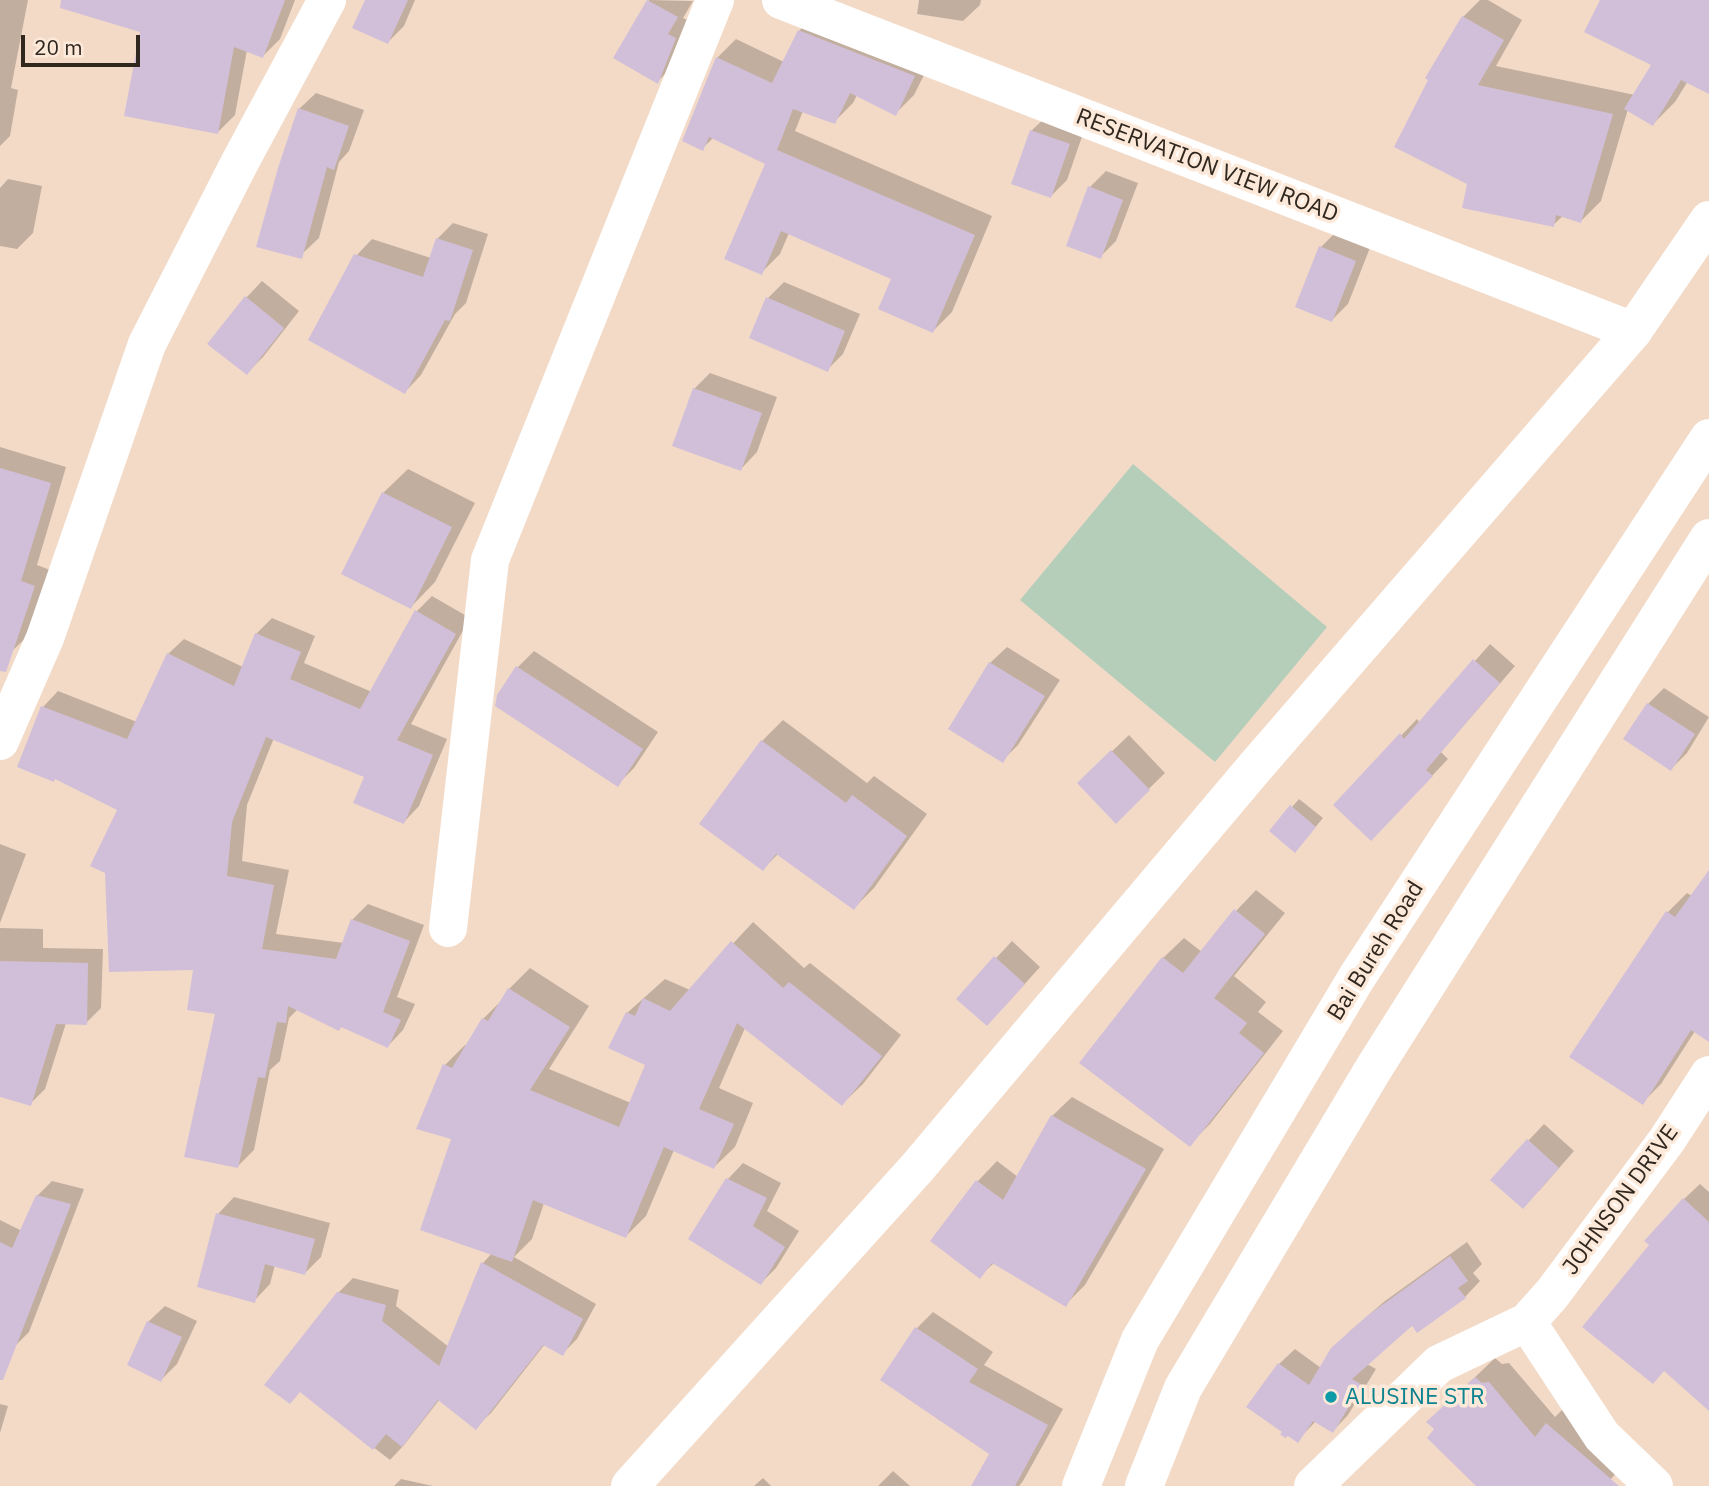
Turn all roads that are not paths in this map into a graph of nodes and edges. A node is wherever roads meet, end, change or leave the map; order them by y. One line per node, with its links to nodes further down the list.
1 (327, 0): 8 (main road)
2 (715, 0): 9 (main road)
3 (781, 0): 5 (main road, RESERVATION VIEW ROAD)
4 (1709, 220): 5 (main road)
5 (1633, 331): 12 (main road)
6 (1709, 438): 13 (main road, Bai Bureh Road)
7 (1709, 538): 14 (main road)
8 (0, 741)
9 (448, 928)
10 (1709, 1075): 11 (main road, JOHNSON DRIVE)
11 (1527, 1322): 15 (main road); 16 (main road)
12 (630, 1486)
13 (1082, 1486)
14 (1144, 1486)
15 (1313, 1486)
16 (1654, 1486)

